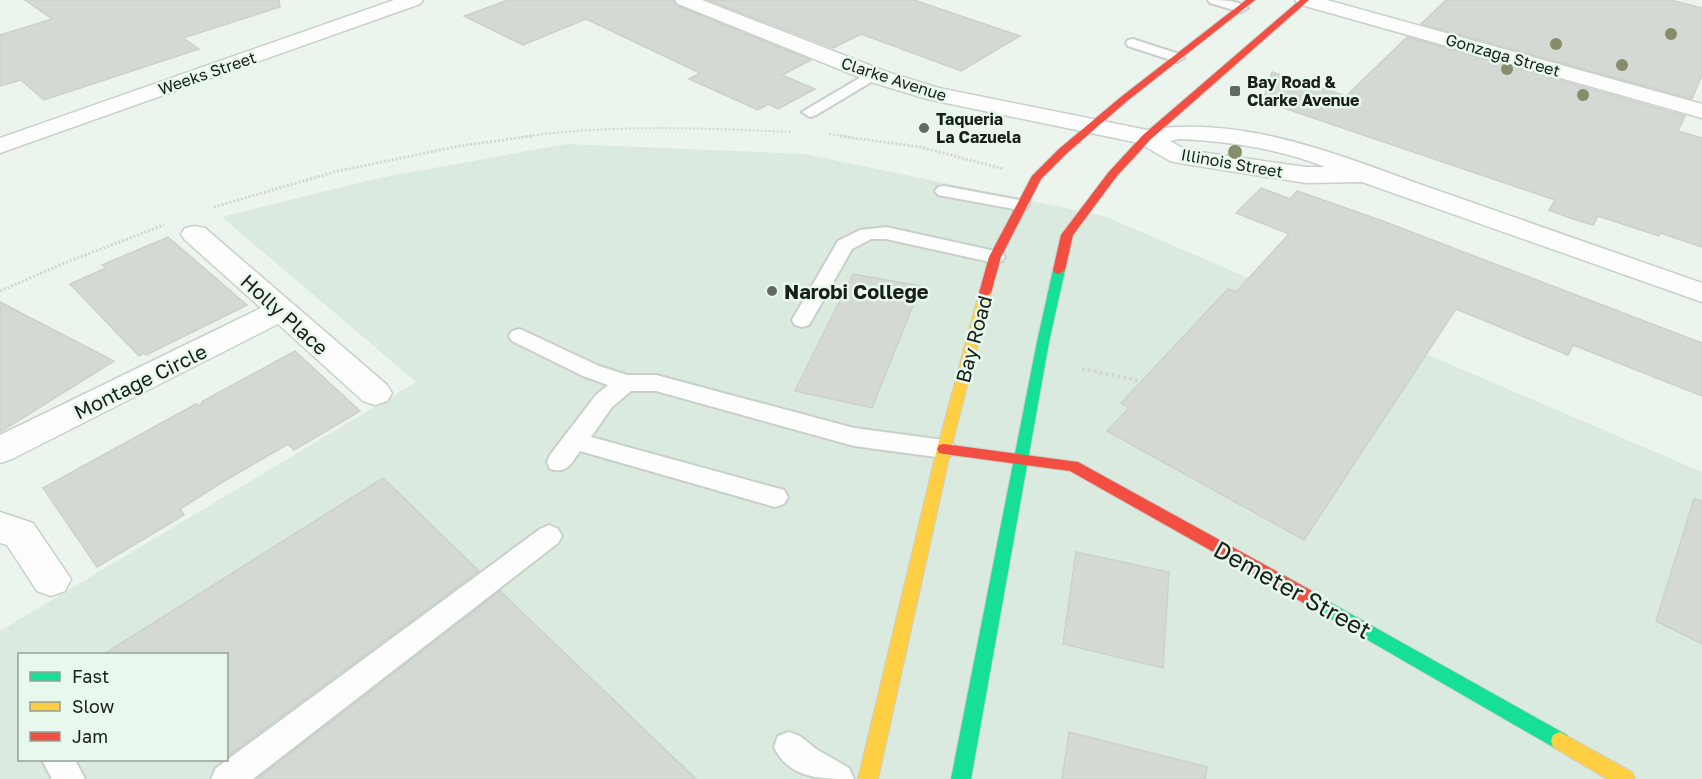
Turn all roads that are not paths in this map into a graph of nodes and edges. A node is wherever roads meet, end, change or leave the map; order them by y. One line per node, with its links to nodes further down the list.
1 (413, 0): 13 (street, Weeks Street)
2 (685, 0): 8 (street, Clarke Avenue)
3 (1215, 0): 5 (lane)
4 (1305, 0): 9 (street, Gonzaga Street); 12 (main road)
5 (1246, 4): 7 (main road, Bay Road)
6 (1133, 43): 7 (lane)
7 (1177, 58): 11 (main road, Bay Road)
8 (873, 75): 10 (lane); 11 (street, Clarke Avenue)
9 (1702, 111)
10 (810, 112)
11 (1092, 126): 12 (street, Clarke Avenue); 15 (main road, Bay Road)
12 (1147, 137): 18 (street, Illinois Street); 27 (main road)
13 (0, 146)
14 (944, 191): 15 (lane)
15 (1020, 205): 17 (main road, Bay Road)
16 (182, 229): 19 (street, Holly Place)
17 (995, 257): 20 (lane); 25 (main road, Bay Road)
18 (1702, 293)
19 (280, 311): 23 (street, Holly Place); 26 (street, Montage Circle)
20 (802, 320)
21 (520, 336): 22 (lane)
22 (626, 383): 24 (lane); 25 (lane)
23 (375, 393)
24 (574, 441): 28 (lane); 29 (lane)
25 (944, 449): 27 (main road, Demeter Street); 38 (main road, Bay Road)
26 (0, 450)
27 (1023, 459): 39 (main road); 40 (main road, Demeter Street)
28 (559, 462)
29 (775, 497)
30 (0, 527): 32 (street)
31 (549, 536): 36 (lane)
32 (51, 579)
33 (789, 747): 37 (lane)
34 (59, 761): 35 (lane)
35 (69, 779)
36 (227, 779)
37 (838, 779)
38 (868, 779)
39 (962, 779)
40 (1625, 779)

